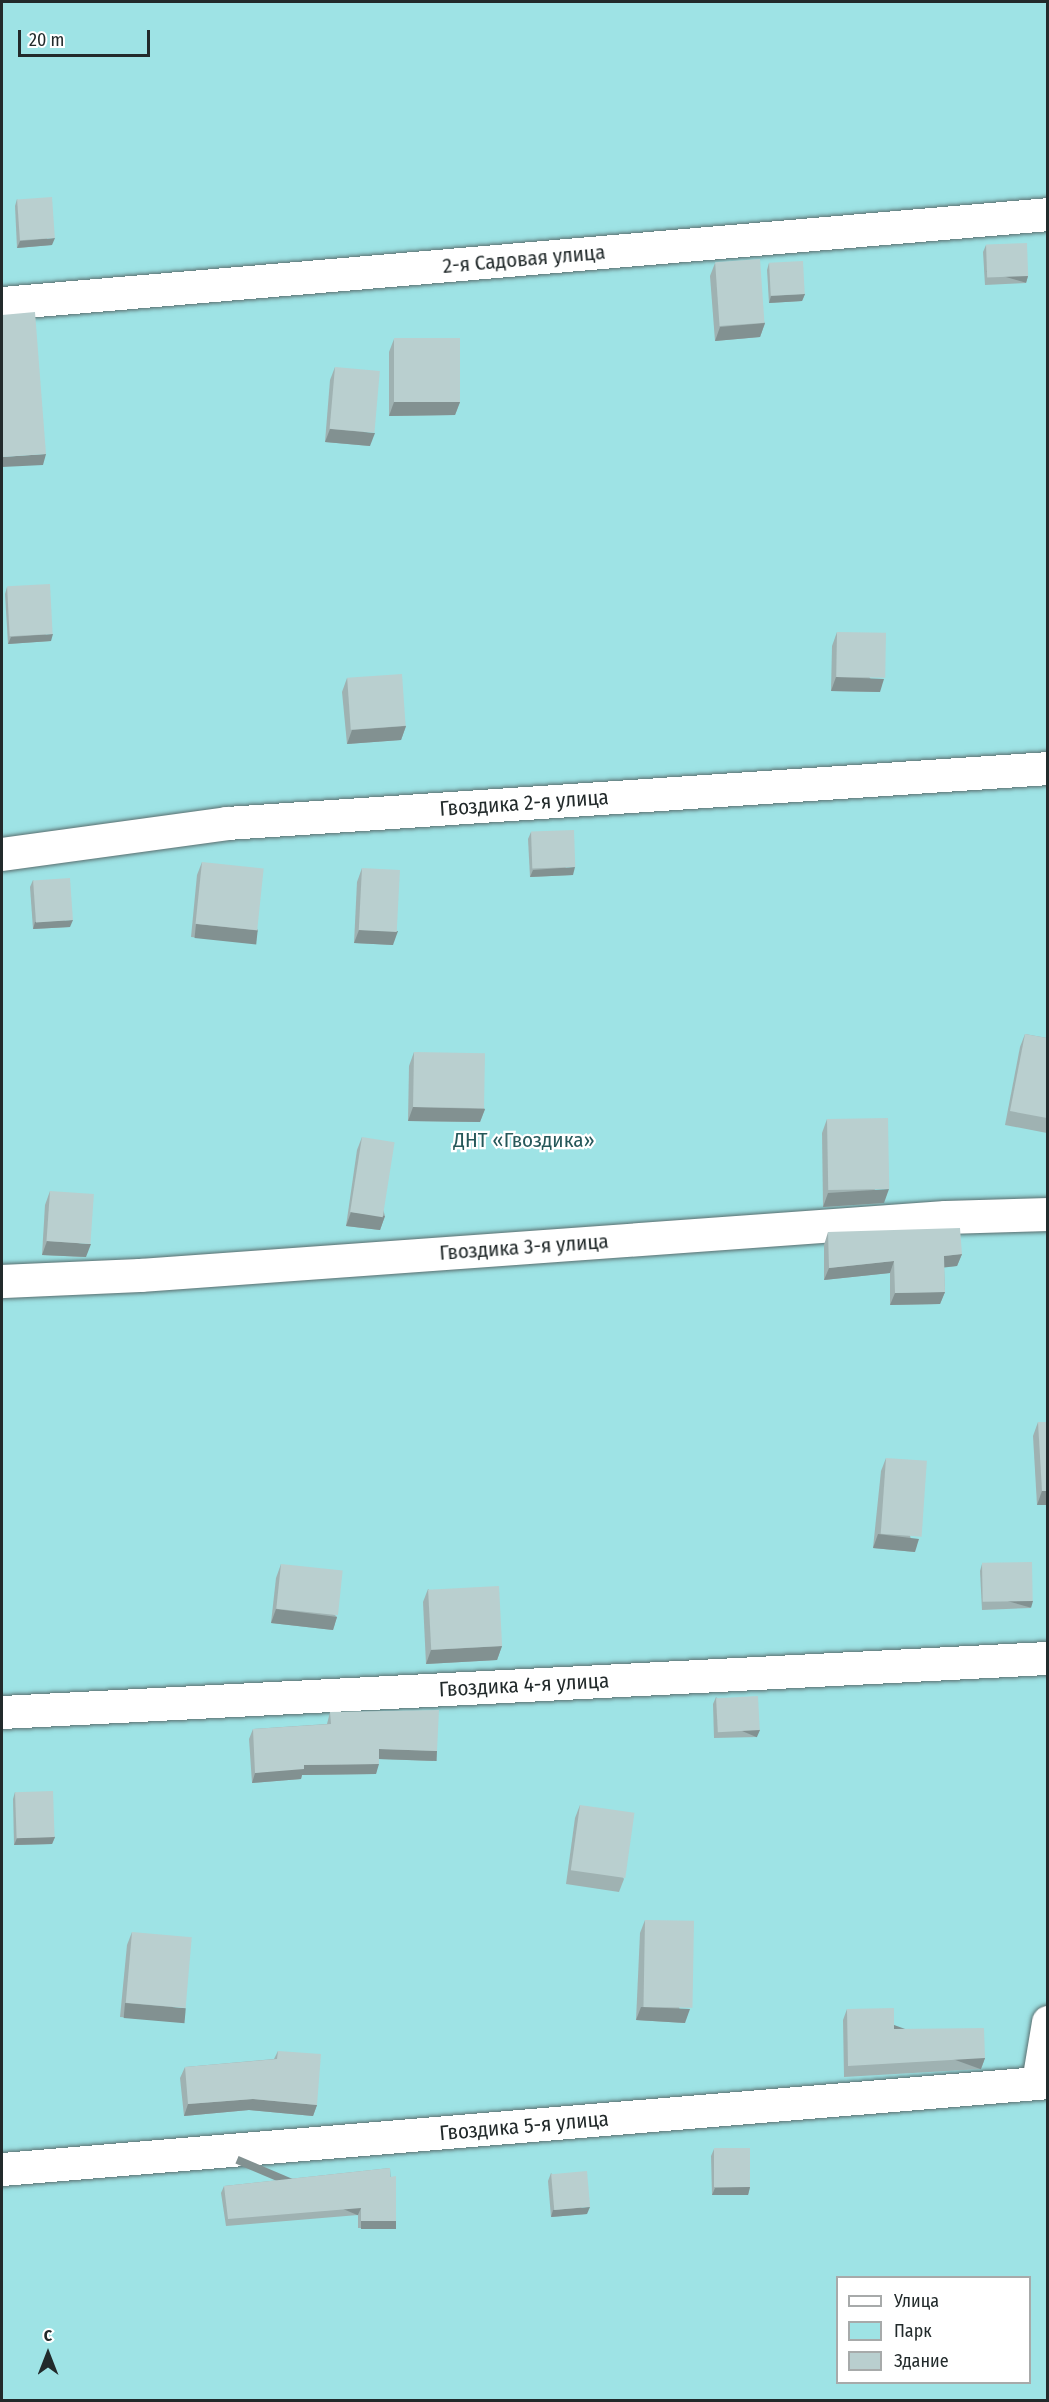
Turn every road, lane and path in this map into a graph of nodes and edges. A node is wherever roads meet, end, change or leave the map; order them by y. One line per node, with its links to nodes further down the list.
1 (1047, 214): 2 (street, 2-я Садовая улица)
2 (2, 303)
3 (1047, 768): 4 (street, Гвоздика 2-я улица)
4 (2, 854)
5 (1047, 1214): 6 (street, Гвоздика 3-я улица)
6 (2, 1281)
7 (1047, 1658): 8 (street, Гвоздика 4-я улица)
8 (2, 1712)
9 (1047, 2022): 10 (street)
10 (1043, 2082): 11 (street, Гвоздика 5-я улица)
11 (2, 2169)

